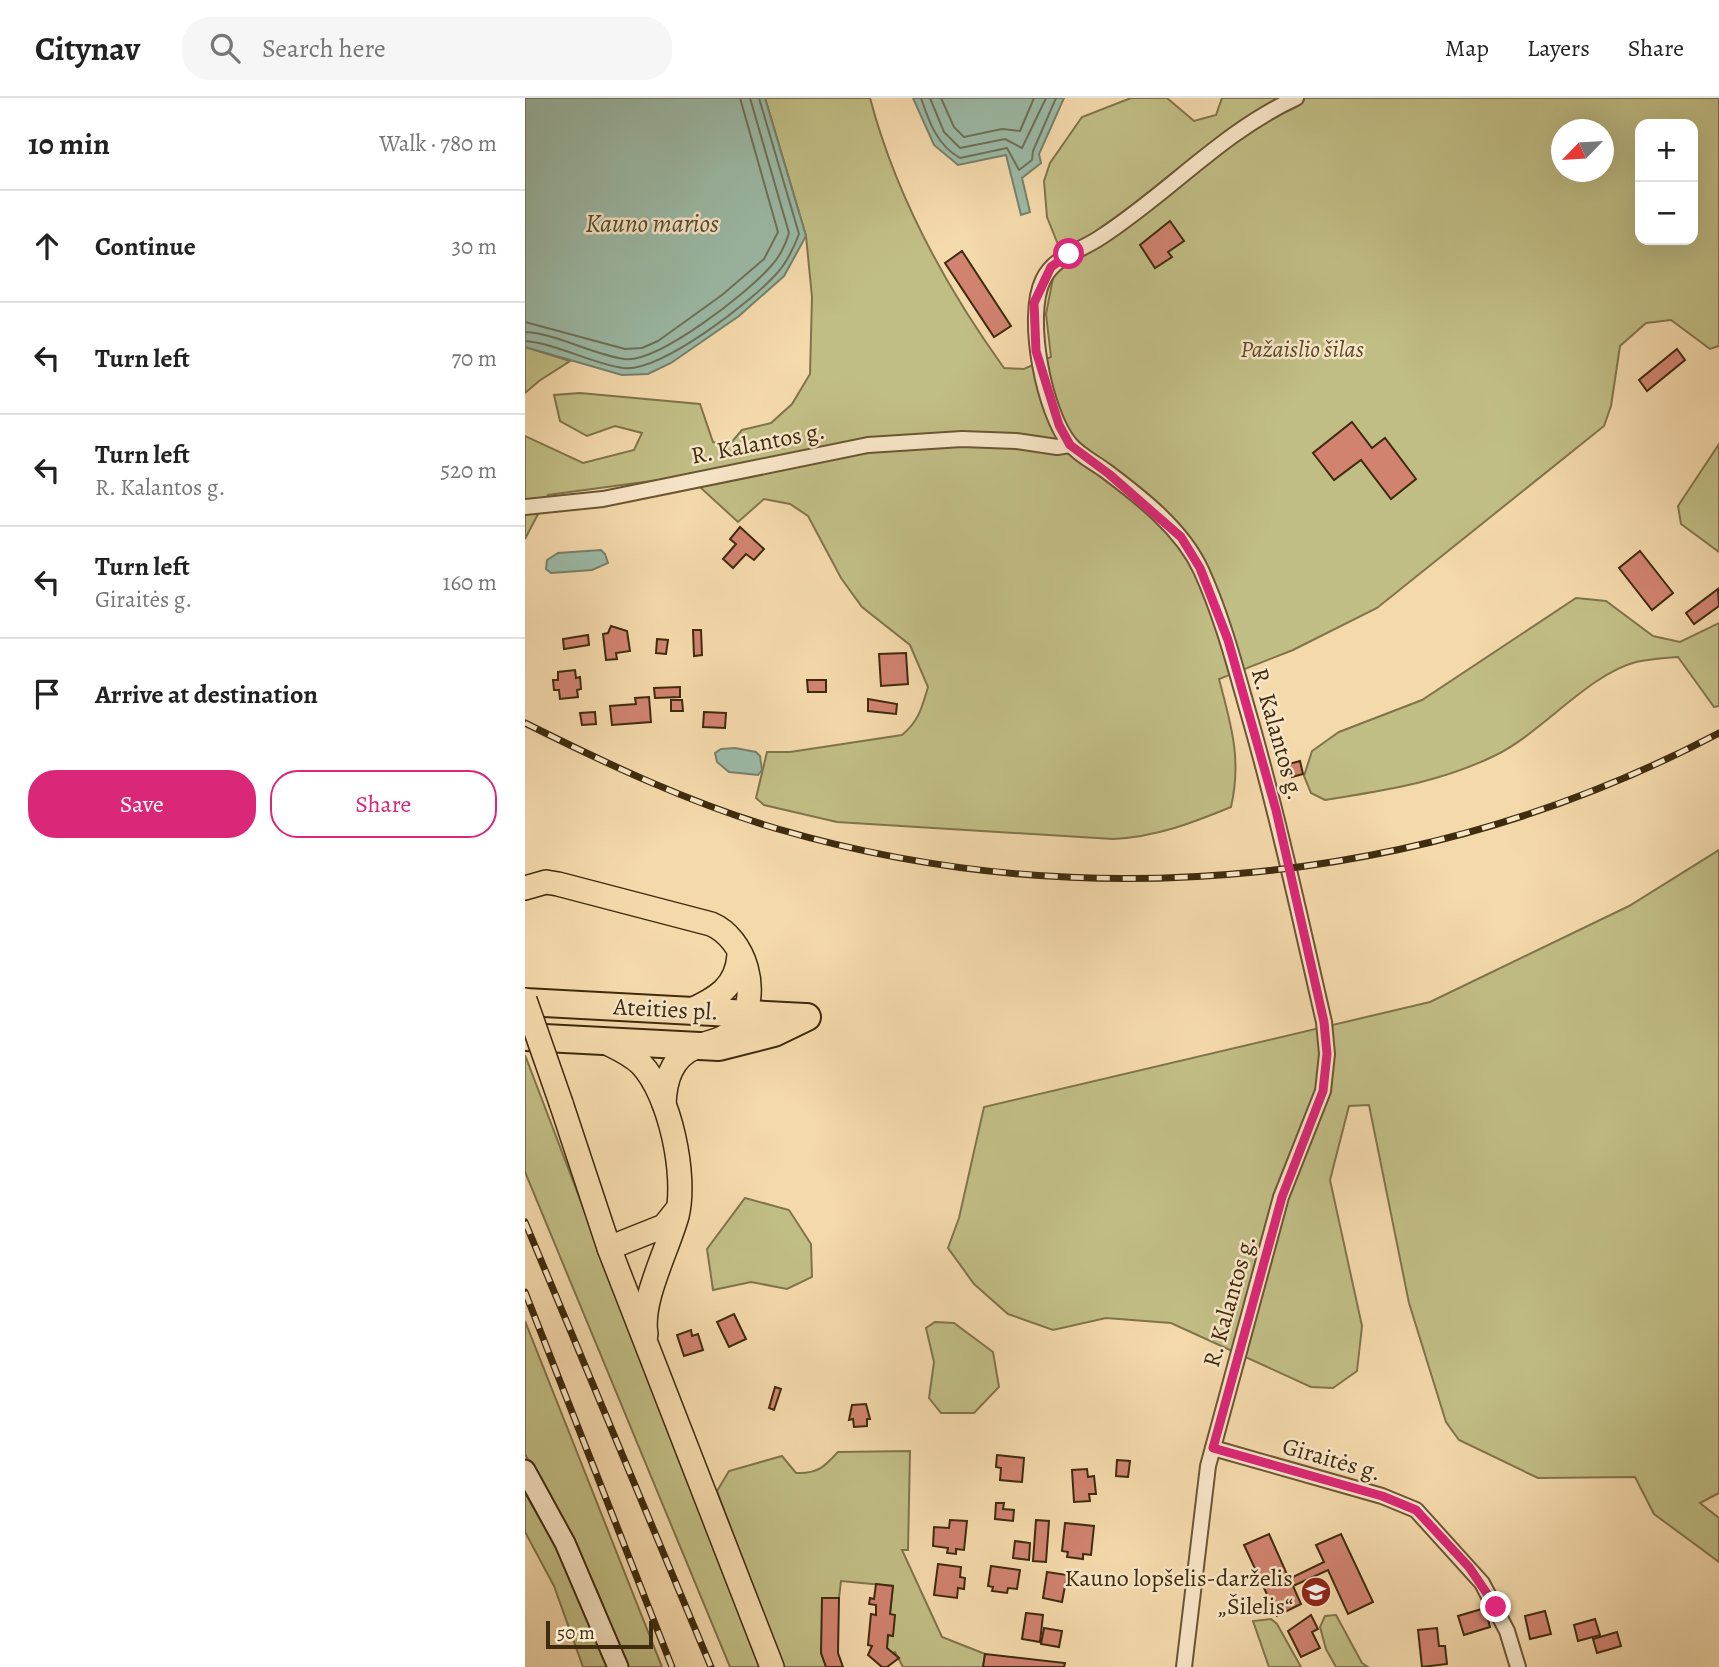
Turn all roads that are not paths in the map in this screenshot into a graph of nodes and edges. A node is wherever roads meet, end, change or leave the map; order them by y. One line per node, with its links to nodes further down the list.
1 (1296, 98): 2 (street)
2 (1070, 445): 3 (street, R. Kalantos g.); 18 (street, R. Kalantos g.)
3 (525, 507)
4 (525, 888): 5 (main road)
5 (740, 951): 6 (main road); 8 (main road)
6 (748, 981): 9 (main road); 10 (main road)
7 (525, 1001): 8 (highway, Ateities pl.); 16 (main road, bridge)
8 (689, 1011): 9 (highway, Ateities pl.)
9 (744, 1014): 10 (highway, Ateities pl.); 13 (main road)
10 (807, 1017): 13 (highway, Ateities pl.)
11 (525, 1037): 12 (highway, Ateities pl.)
12 (603, 1041): 13 (highway, Ateities pl.); 14 (main road)
13 (694, 1048): 14 (main road)
14 (664, 1104): 15 (main road)
15 (679, 1206): 16 (main road); 17 (main road)
16 (609, 1248): 17 (main road)
17 (647, 1344): 21 (main road)
18 (1213, 1448): 22 (street, R. Kalantos g.); 23 (street, Giraitės g.)
19 (525, 1470): 20 (main road)
20 (618, 1667)
21 (772, 1667)
22 (1184, 1667)
23 (1518, 1667)

